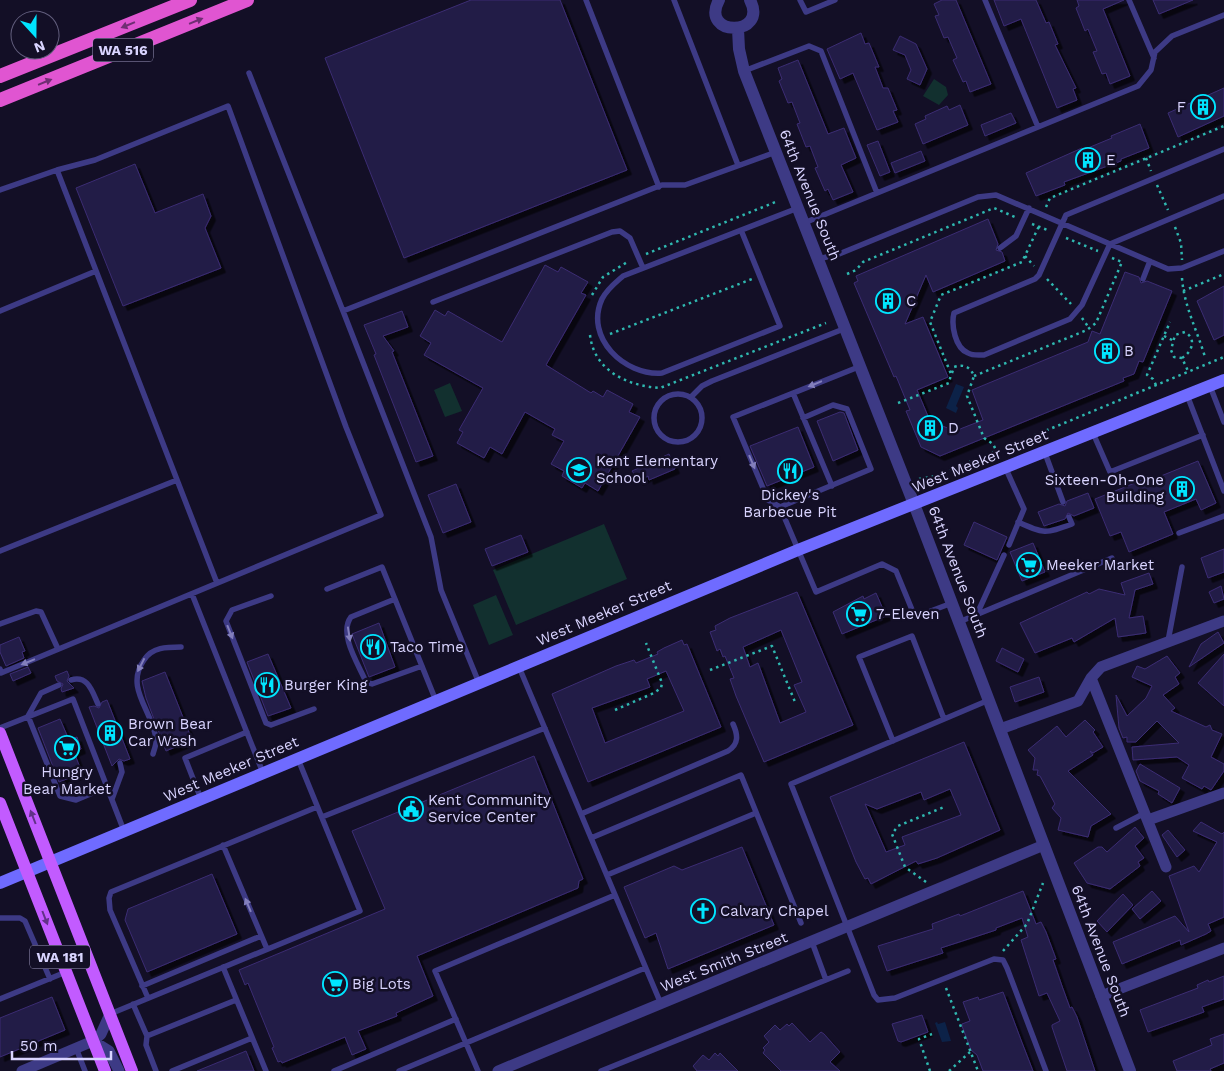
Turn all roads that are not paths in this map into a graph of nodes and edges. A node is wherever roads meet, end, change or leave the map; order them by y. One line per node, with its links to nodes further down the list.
1 (190, 0): 16 (highway, WA 516, one-way to 16)
2 (247, 0): 17 (highway, WA 516, one-way to 2)
3 (586, 0): 23 (lane)
4 (674, 0): 21 (lane)
5 (719, 0): 12 (street)
6 (750, 0): 12 (street)
7 (800, 0): 8 (lane)
8 (835, 0)
9 (985, 0): 18 (lane)
10 (1129, 0): 13 (lane)
11 (1224, 14): 13 (lane)
12 (738, 29): 14 (street, 64th Avenue South)
13 (1154, 58): 18 (lane)
14 (744, 71): 20 (street, 64th Avenue South); 25 (lane)
15 (249, 73): 42 (lane)
16 (0, 76)
17 (0, 100)
18 (1038, 127): 25 (lane)
19 (1224, 149): 29 (lane)
20 (776, 152): 21 (lane); 27 (street, 64th Avenue South)
21 (738, 165): 23 (lane)
22 (57, 170): 24 (lane); 38 (lane); 72 (lane)
23 (659, 187): 42 (lane)
24 (0, 190)
25 (877, 193): 30 (lane)
26 (1224, 196): 32 (lane)
27 (798, 208): 30 (street, 64th Avenue South); 31 (lane)
28 (1029, 208): 29 (lane); 33 (lane); 35 (lane)
29 (1061, 221): 32 (lane); 32 (lane)
30 (804, 223): 35 (street, 64th Avenue South)
31 (742, 230): 37 (lane); 37 (lane)
32 (1110, 244): 36 (lane)
33 (1000, 248)
34 (1224, 251): 36 (lane)
35 (818, 259): 43 (street, 64th Avenue South)
36 (1150, 261): 39 (lane)
37 (643, 268): 40 (lane)
38 (96, 271): 41 (lane); 56 (lane)
39 (1143, 279)
40 (433, 302)
41 (0, 311)
42 (343, 311): 90 (lane)
43 (846, 328): 44 (street, 64th Avenue South); 49 (lane)
44 (861, 366): 47 (lane, one-way to 47); 60 (street, 64th Avenue South)
45 (1224, 380): 46 (main road, West Meeker Street)
46 (1210, 385): 48 (main road, West Meeker Street); 51 (lane)
47 (793, 393): 50 (lane); 61 (lane, one-way to 61)
48 (1187, 394): 52 (main road, West Meeker Street); 53 (lane)
49 (691, 397): 49 (lane)
50 (803, 418): 57 (lane); 57 (lane)
51 (1224, 422)
52 (1093, 433): 53 (lane); 54 (main road, West Meeker Street)
53 (1202, 436): 58 (lane)
54 (1044, 453): 55 (main road, West Meeker Street); 59 (lane)
55 (1006, 469): 60 (main road, West Meeker Street); 64 (lane)
56 (177, 480): 68 (lane); 72 (lane)
57 (832, 486): 61 (lane)
58 (1224, 491)
59 (1064, 502)
60 (914, 504): 67 (main road, West Meeker Street); 77 (street, 64th Avenue South)
61 (780, 507): 67 (lane)
62 (1224, 516): 65 (lane)
63 (1070, 517): 64 (lane)
64 (1018, 522): 66 (lane)
65 (1180, 533)
66 (1008, 545)
67 (798, 550): 77 (lane); 86 (main road, West Meeker Street)
68 (0, 551)
69 (1004, 555): 78 (lane)
70 (1112, 558): 78 (lane)
71 (1182, 567): 82 (lane)
72 (217, 584): 74 (lane)
73 (327, 589): 76 (lane)
74 (192, 594): 84 (lane); 102 (lane)
75 (271, 596): 95 (lane, one-way to 95)
76 (395, 600): 85 (lane); 85 (lane, one-way to 85)
77 (952, 603): 80 (street, 64th Avenue South)
78 (977, 614): 80 (lane)
79 (1224, 621): 82 (street)
80 (959, 622): 92 (street, 64th Avenue South)
81 (0, 624): 84 (lane)
82 (1168, 642): 88 (street)
83 (181, 647): 105 (lane, one-way to 105)
84 (58, 649): 87 (lane, one-way to 87)
85 (422, 666): 93 (lane)
86 (519, 666): 90 (main road, West Meeker Street); 100 (lane)
87 (0, 669)
88 (1091, 678): 101 (street); 118 (street)
89 (71, 680): 94 (lane)
90 (479, 683): 93 (main road, West Meeker Street)
91 (59, 684): 96 (lane)
92 (989, 700): 97 (lane); 101 (street, 64th Avenue South)
93 (436, 701): 106 (main road, West Meeker Street)
94 (98, 704)
95 (314, 709)
96 (28, 716): 99 (lane); 109 (lane); 109 (lane)
97 (944, 719): 104 (lane); 104 (lane)
98 (734, 724): 116 (lane)
99 (0, 728)
100 (545, 728): 116 (lane); 117 (lane)
101 (1000, 729): 123 (street, 64th Avenue South)
102 (247, 732): 108 (lane); 112 (lane)
103 (0, 733): 124 (main road, WA 181, one-way to 103)
104 (893, 741): 132 (lane)
105 (153, 754)
106 (298, 759): 108 (main road, West Meeker Street); 114 (lane)
107 (120, 763): 111 (lane)
108 (263, 773): 112 (main road, West Meeker Street)
109 (107, 787): 111 (lane)
110 (1224, 793): 118 (street)
111 (112, 799): 120 (lane)
112 (201, 799): 120 (main road, West Meeker Street)
113 (0, 803): 126 (main road, WA 181)
114 (317, 807): 117 (lane); 122 (lane)
115 (756, 813): 121 (lane); 127 (lane); 131 (lane)
116 (581, 814): 121 (lane)
117 (322, 817): 136 (lane)
118 (1146, 817): 119 (lane); 125 (street)
119 (1116, 828)
120 (124, 831): 124 (main road, West Meeker Street)
121 (591, 838): 127 (lane)
122 (223, 845): 133 (lane, one-way to 122); 143 (lane)
123 (1044, 845): 132 (street, West Smith Street); 144 (street, 64th Avenue South)
124 (51, 862): 126 (main road, West Meeker Street); 150 (main road, WA 181)
125 (1166, 867)
126 (27, 872): 128 (main road, West Meeker Street); 140 (main road, WA 181, one-way to 140)
127 (607, 875): 129 (lane)
128 (0, 883)
129 (615, 895): 138 (lane); 151 (lane)
130 (0, 918): 141 (lane)
131 (801, 922)
132 (848, 926): 134 (street, West Smith Street); 170 (lane)
133 (261, 936): 136 (lane); 143 (lane)
134 (812, 942): 142 (lane); 149 (street, West Smith Street)
135 (1224, 948): 144 (street)
136 (267, 949): 137 (lane)
137 (222, 967): 145 (lane); 147 (lane)
138 (645, 968): 149 (lane); 155 (lane)
139 (848, 971): 142 (lane)
140 (66, 972): 141 (lane); 154 (main road, WA 181)
141 (50, 979): 146 (lane)
142 (826, 980): 169 (lane)
143 (142, 986): 145 (lane)
144 (1101, 996): 171 (street, 64th Avenue South)
145 (148, 998): 148 (lane)
146 (0, 999)
147 (236, 1000): 152 (lane); 153 (lane)
148 (133, 1004): 150 (lane); 152 (lane)
149 (661, 1004): 168 (street, West Smith Street)
150 (110, 1014): 154 (street); 161 (main road, WA 181)
151 (456, 1019): 155 (lane); 165 (lane)
152 (147, 1036): 162 (lane)
153 (252, 1038): 163 (lane); 164 (lane)
154 (93, 1041): 156 (street); 159 (main road, WA 181); 160 (street)
155 (466, 1043): 166 (lane); 167 (lane)
156 (76, 1048): 157 (street); 158 (lane)
157 (22, 1071)
158 (85, 1071)
159 (105, 1071)
160 (119, 1071)
161 (132, 1071)
162 (156, 1071)
163 (172, 1071)
164 (266, 1071)
165 (334, 1071)
166 (399, 1071)
167 (478, 1071)
168 (498, 1071)
169 (601, 1071)
170 (1046, 1071)
171 (1130, 1071)

